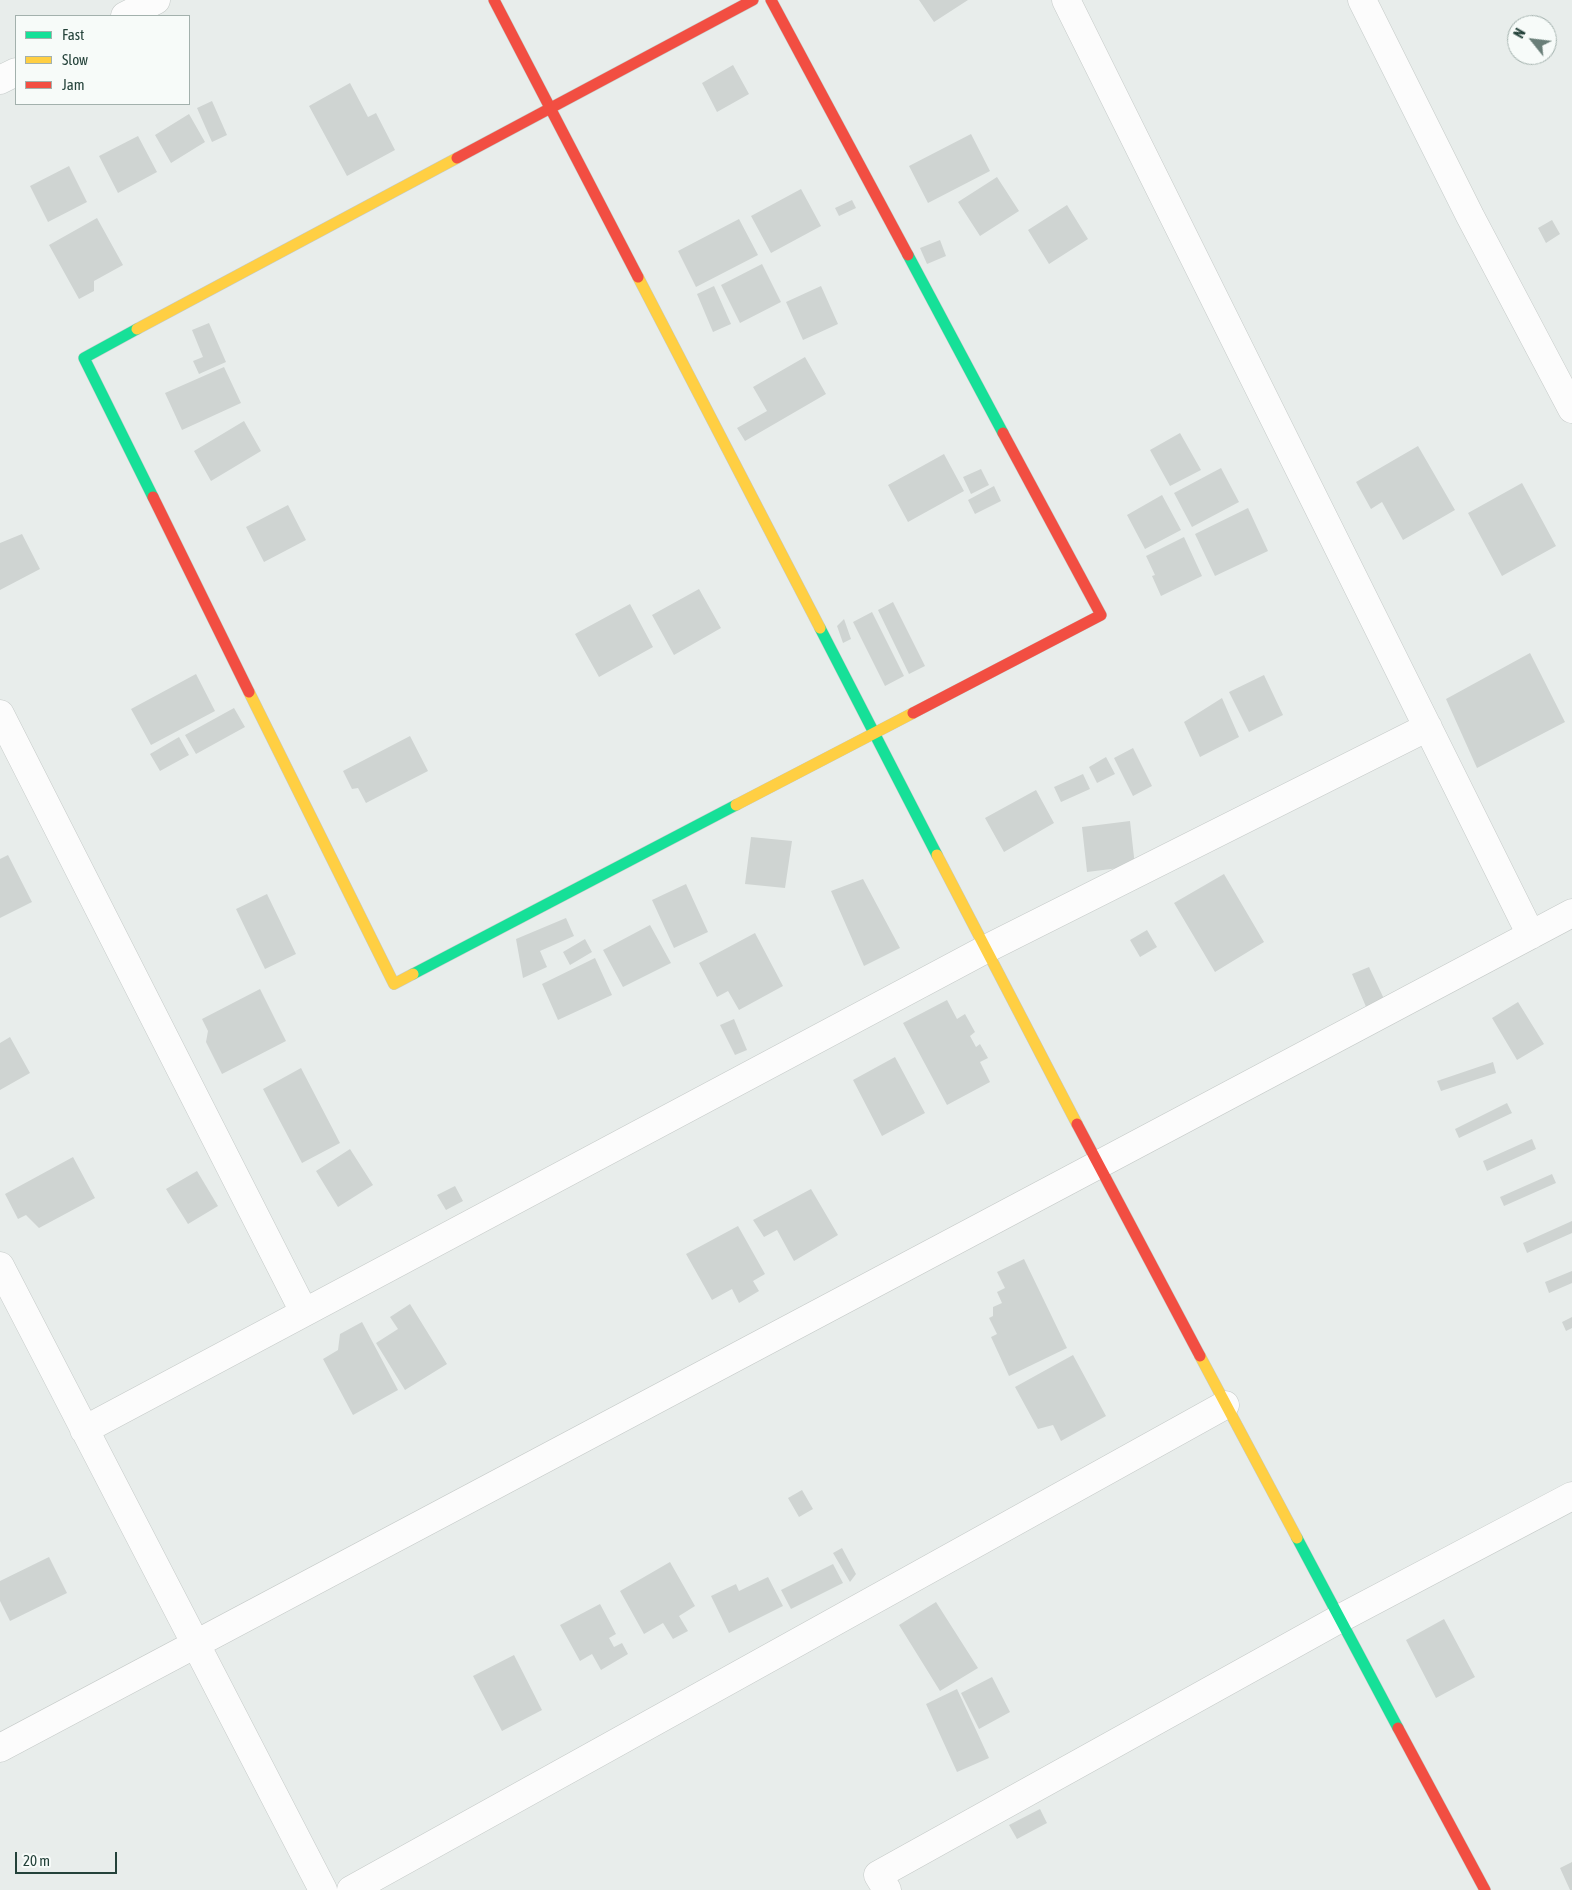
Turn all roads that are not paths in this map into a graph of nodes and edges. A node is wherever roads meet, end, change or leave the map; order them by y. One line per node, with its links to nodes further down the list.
1 (156, 0): 7 (street)
2 (494, 0): 10 (street)
3 (753, 0): 10 (street)
4 (771, 0): 14 (street)
5 (1066, 0): 13 (street)
6 (1362, 0): 11 (street)
7 (126, 15)
8 (15, 72): 9 (street)
9 (0, 80)
10 (550, 110): 14 (street); 14 (street)
11 (1572, 409)
12 (0, 714): 20 (street)
13 (1428, 727): 16 (street); 17 (street)
14 (874, 733): 17 (street)
15 (1572, 913): 16 (street)
16 (1531, 934): 18 (street)
17 (986, 949): 18 (street); 20 (street)
18 (1098, 1165): 21 (street); 25 (street)
19 (0, 1266): 22 (street)
20 (304, 1312): 22 (street)
21 (1225, 1404): 24 (street); 28 (street)
22 (84, 1430): 25 (street)
23 (1572, 1496): 24 (street)
24 (1339, 1619): 29 (street); 30 (street)
25 (194, 1645): 26 (street); 27 (street)
26 (0, 1748)
27 (323, 1890)
28 (350, 1890)
29 (887, 1890)
30 (1485, 1890)

